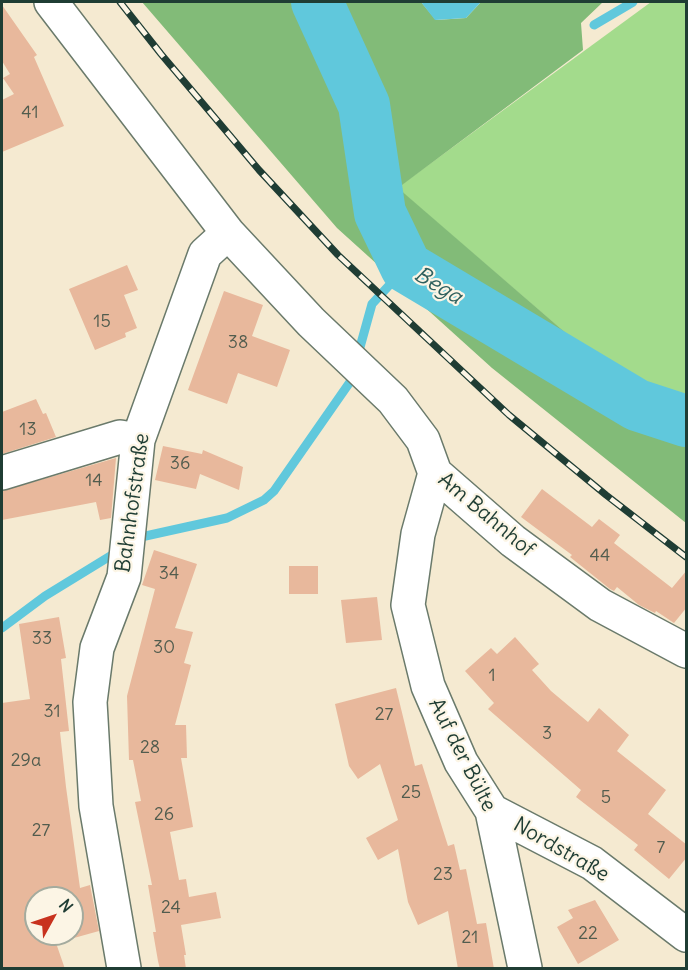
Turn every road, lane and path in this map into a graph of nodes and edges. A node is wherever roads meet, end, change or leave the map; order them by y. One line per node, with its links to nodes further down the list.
1 (51, 2): 2 (street)
2 (228, 233): 3 (street, Bahnhofstraße); 5 (street, Am Bahnhof)
3 (138, 440): 4 (street); 9 (street, Bahnhofstraße)
4 (2, 473)
5 (435, 473): 6 (street, Am Bahnhof); 7 (street, Auf der Bülte)
6 (687, 651)
7 (492, 811): 8 (street, Nordstraße); 10 (street, Auf der Bülte)
8 (687, 935)
9 (124, 969)
10 (525, 969)

